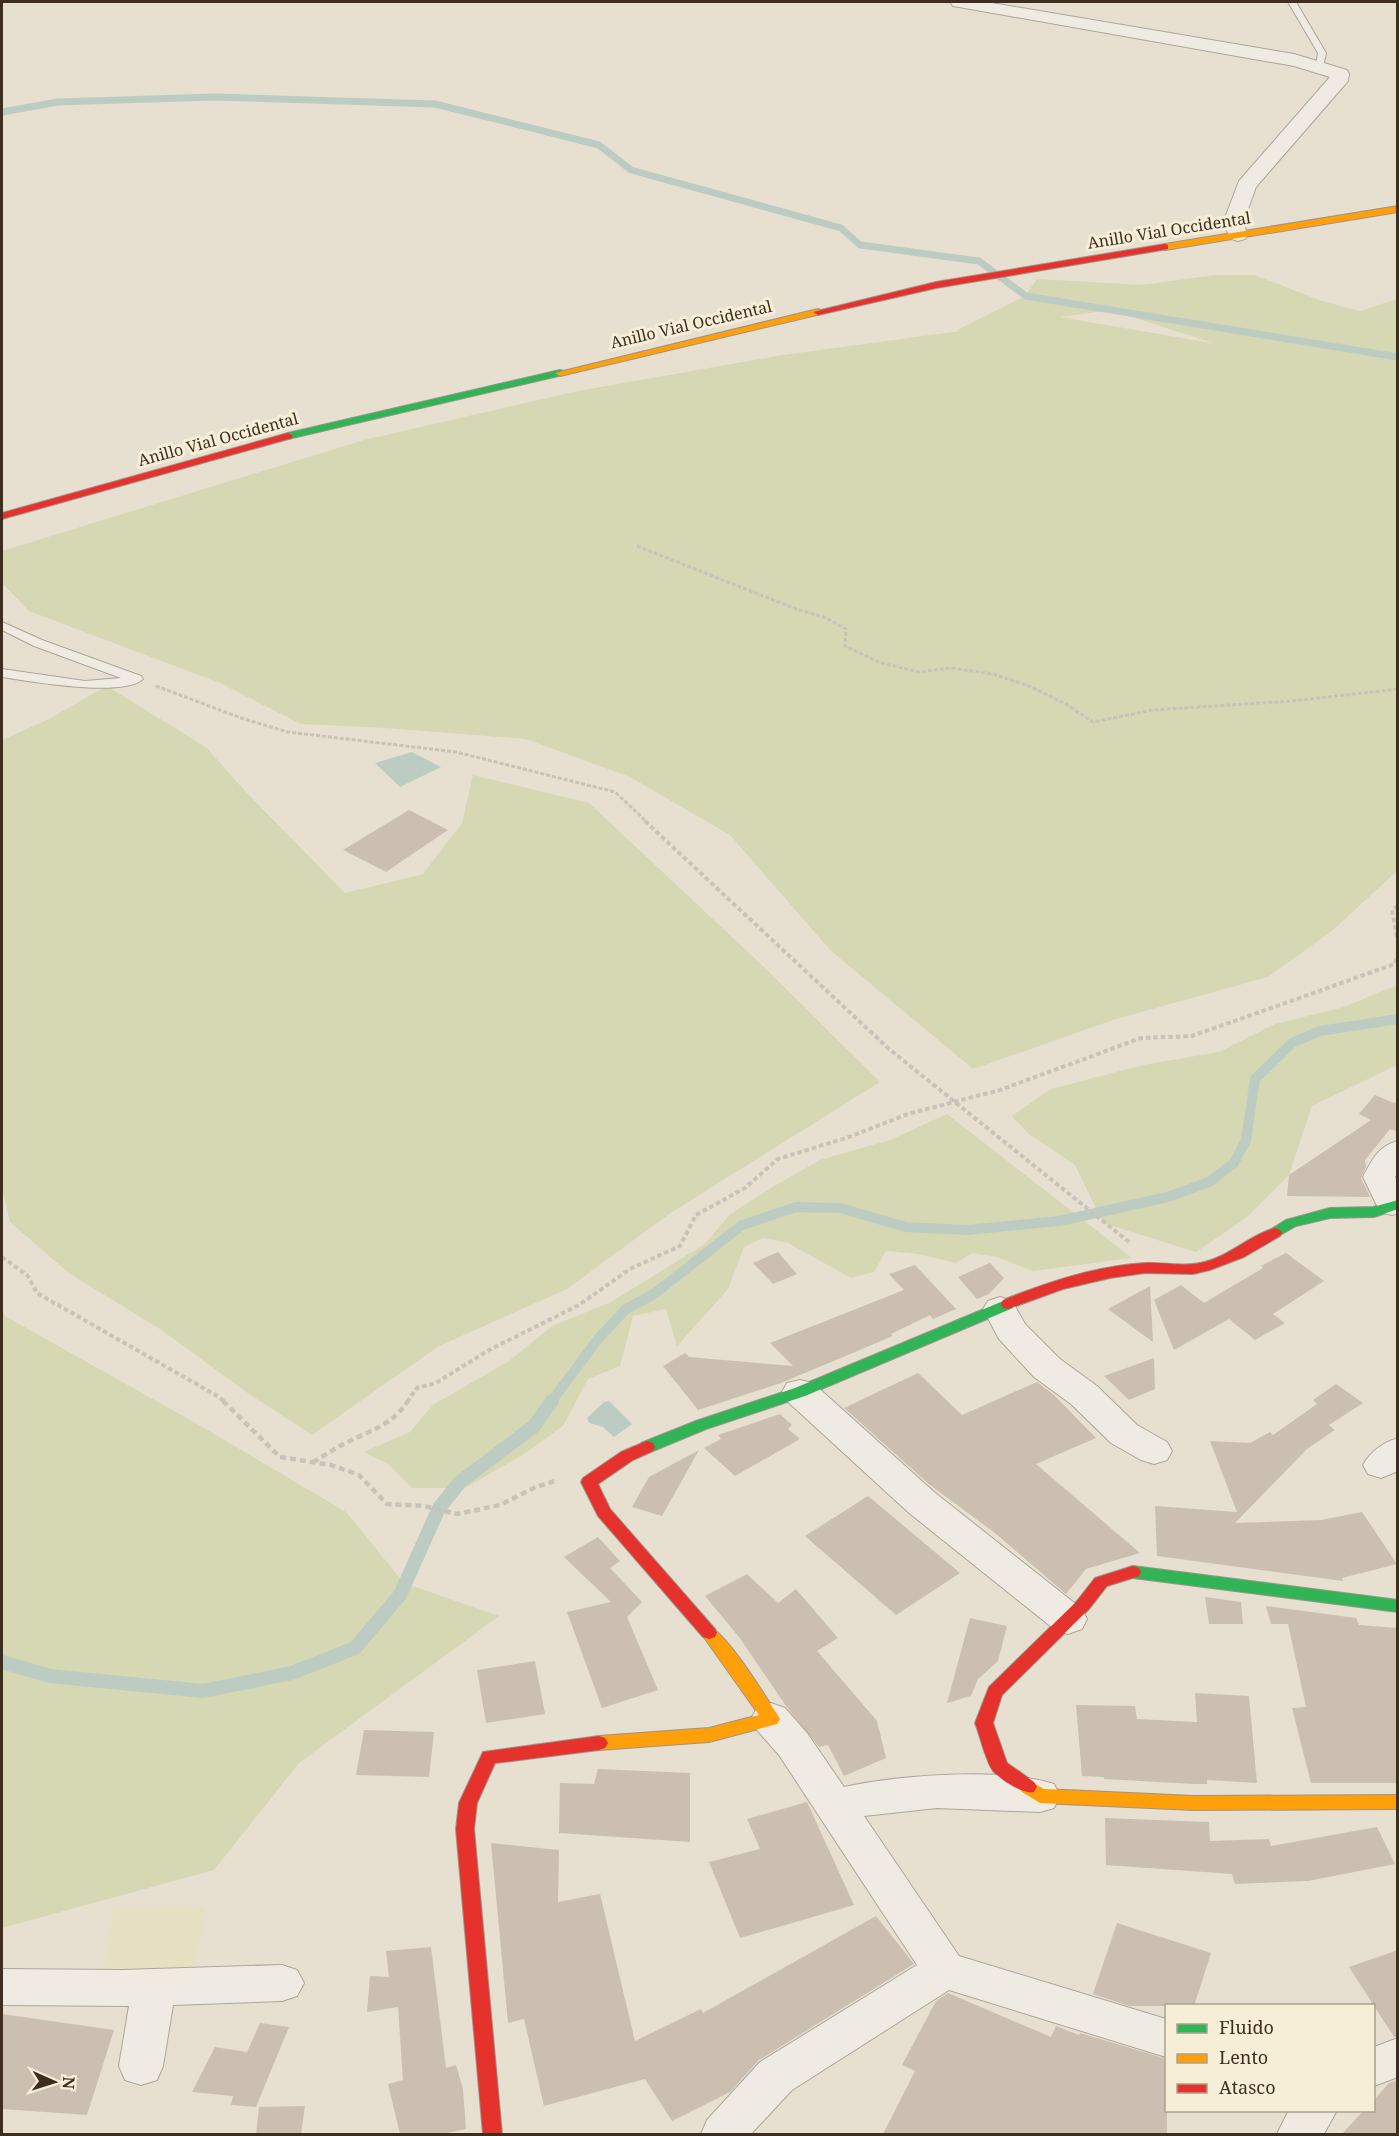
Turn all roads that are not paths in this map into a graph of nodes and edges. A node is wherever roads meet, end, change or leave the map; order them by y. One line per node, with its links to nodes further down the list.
1 (959, 2): 3 (street)
2 (1292, 2): 3 (lane)
3 (1320, 65): 5 (street)
4 (1398, 209): 5 (main road, Anillo Vial Occidental)
5 (1238, 235): 6 (main road, Anillo Vial Occidental)
6 (2, 516)
7 (2, 626): 8 (lane)
8 (2, 674)
9 (1398, 1151): 10 (street)
10 (1395, 1204): 11 (main road)
11 (1000, 1309): 12 (main road); 13 (street)
12 (800, 1392): 15 (street); 16 (main road)
13 (1154, 1450)
14 (1398, 1606): 15 (main road)
15 (1068, 1619): 17 (main road)
16 (771, 1719): 19 (street); 29 (main road)
17 (1040, 1796): 18 (main road); 19 (street)
18 (1398, 1802)
19 (835, 1806): 20 (street)
20 (944, 1970): 24 (street); 30 (street)
21 (282, 1983): 23 (street)
22 (2, 1987): 23 (street)
23 (154, 1987): 26 (street)
24 (1165, 2037)
25 (1398, 2057): 27 (street)
26 (141, 2066)
27 (1375, 2067)
28 (1314, 2112): 31 (street)
29 (492, 2134)
30 (723, 2134)
31 (1299, 2134)

